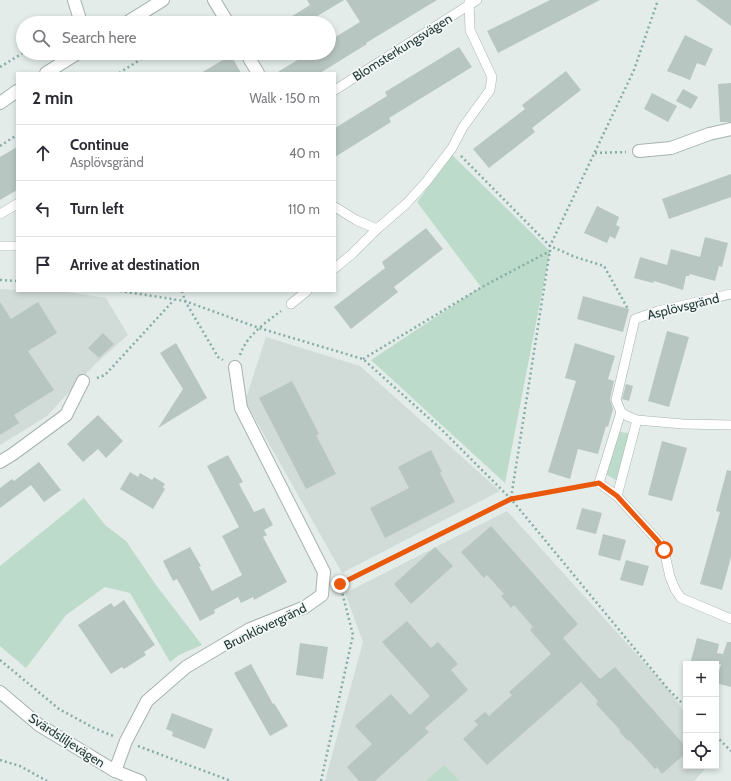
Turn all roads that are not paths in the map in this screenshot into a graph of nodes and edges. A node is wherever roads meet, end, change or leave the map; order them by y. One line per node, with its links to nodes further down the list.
1 (74, 0): 5 (street)
2 (163, 0): 6 (street)
3 (214, 0): 7 (street)
4 (472, 2): 12 (lane, Blomsterkungsvägen); 20 (lane, Blomsterkungsvägen)
5 (79, 16)
6 (137, 16)
7 (224, 16)
8 (67, 60): 10 (street)
9 (250, 60): 11 (street)
10 (48, 72)
11 (257, 72)
12 (336, 89)
13 (16, 92): 14 (street)
14 (0, 103)
15 (731, 129): 16 (street)
16 (639, 151)
17 (16, 205): 19 (lane)
18 (336, 208): 20 (lane)
19 (0, 214)
20 (377, 229): 23 (lane, Blomsterkungsvägen)
21 (0, 246): 22 (lane)
22 (16, 246)
23 (336, 267)
24 (306, 292): 26 (lane)
25 (731, 294): 29 (lane, Asplövsgränd)
26 (291, 304)
27 (235, 367): 36 (street, Brunklövergränd)
28 (82, 381): 32 (street)
29 (621, 412): 30 (lane); 33 (lane, Asplövsgränd)
30 (637, 420): 31 (lane); 33 (lane)
31 (731, 426)
32 (0, 462)
33 (617, 496): 34 (lane)
34 (731, 620)
35 (0, 692): 36 (street, Svärdsliljevägen)
36 (115, 771): 37 (street, Svärdsliljevägen)
37 (140, 781)

